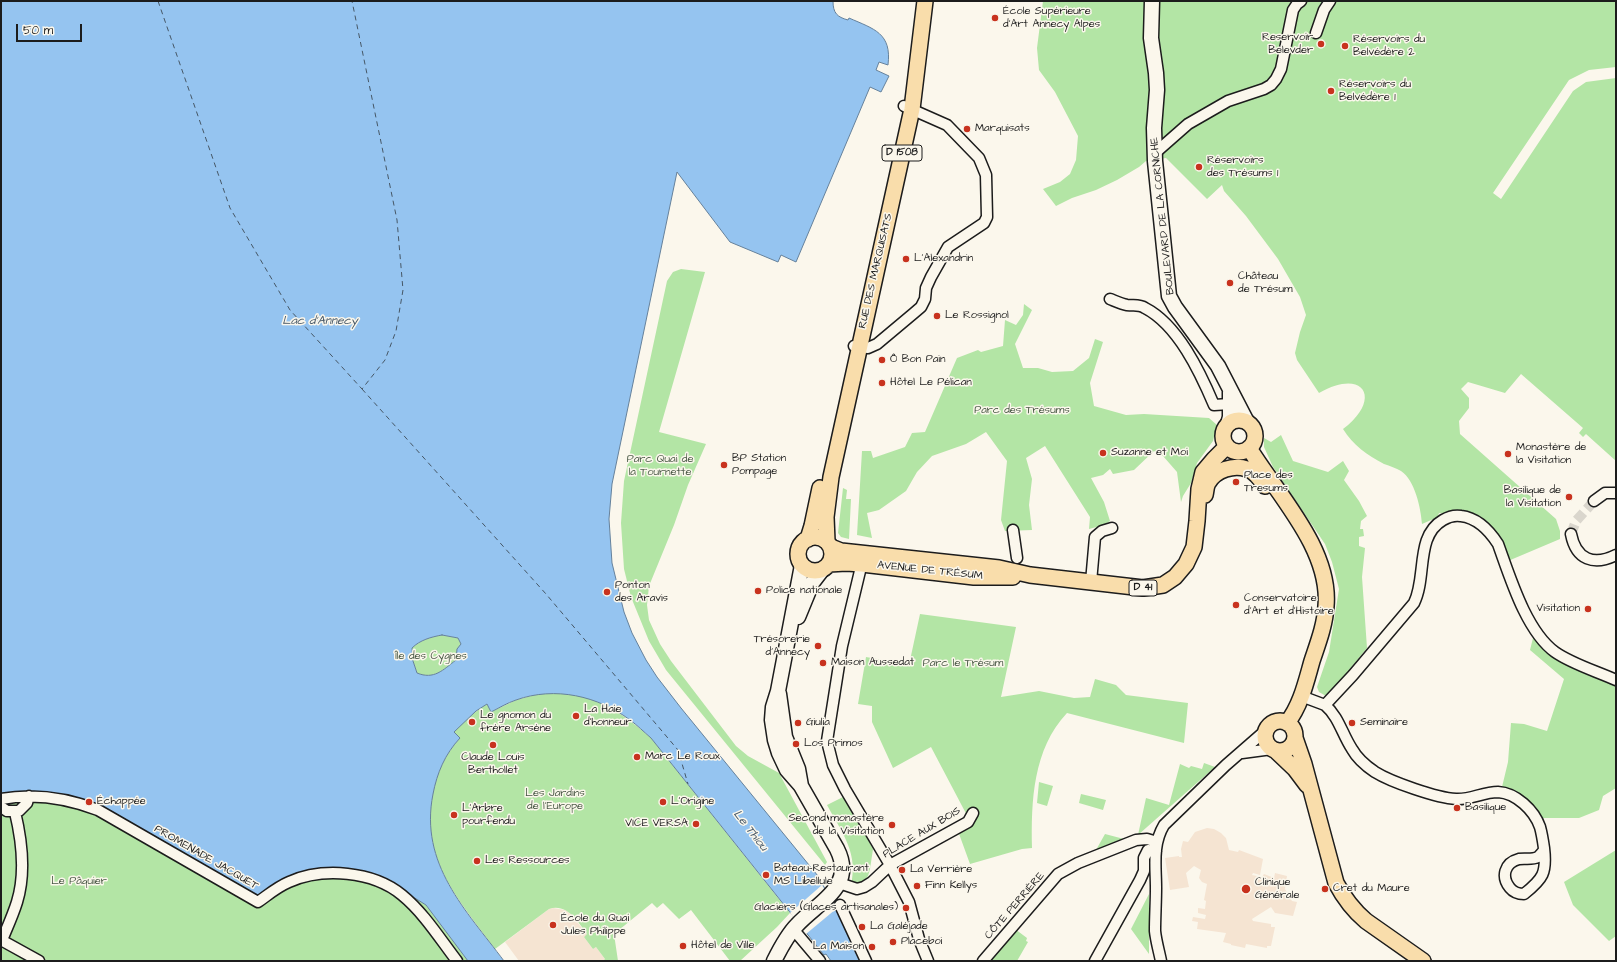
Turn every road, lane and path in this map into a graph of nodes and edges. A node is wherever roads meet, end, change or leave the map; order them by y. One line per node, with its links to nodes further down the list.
1 (917, 1): 7 (main road, RUE DES MARQUISATS / D 1508)
2 (926, 1): 7 (main road, RUE DES MARQUISATS / D 1508)
3 (1152, 1): 8 (main road, BOULEVARD DE LA CORNICHE)
4 (1301, 1): 8 (street)
5 (1330, 1): 6 (street)
6 (1316, 33)
7 (908, 107): 10 (main road, RUE DES MARQUISATS / D 1508); 10 (street)
8 (1155, 153): 11 (main road, BOULEVARD DE LA CORNICHE)
9 (1110, 299): 12 (street)
10 (856, 347): 24 (main road, RUE DES MARQUISATS / D 1508); 25 (main road, RUE DES MARQUISATS / D 1508)
11 (1230, 390): 12 (main road, BOULEVARD DE LA CORNICHE); 13 (main road, BOULEVARD DE LA CORNICHE)
12 (1230, 404): 14 (main road, BOULEVARD DE LA CORNICHE)
13 (1247, 422): 14 (main road); 16 (main road)
14 (1228, 424): 15 (main road)
15 (1227, 446): 16 (main road); 20 (main road, AVENUE DE TRÉSUM / D 41)
16 (1249, 448): 19 (main road)
17 (1616, 493): 18 (street)
18 (1594, 501)
19 (1286, 502): 20 (main road); 36 (main road)
20 (1198, 504): 33 (main road, AVENUE DE TRÉSUM / D 41)
21 (1112, 528): 33 (street)
22 (1013, 530): 28 (street)
23 (1571, 534): 26 (street)
24 (808, 539): 25 (main road); 30 (main road)
25 (829, 544): 27 (main road, AVENUE DE TRÉSUM / D 41); 31 (main road)
26 (1616, 555)
27 (884, 556): 29 (street); 32 (main road, AVENUE DE TRÉSUM / D 41)
28 (1017, 558)
29 (862, 564): 31 (main road, AVENUE DE TRÉSUM / D 41); 32 (main road, AVENUE DE TRÉSUM / D 41); 51 (street)
30 (802, 565): 31 (main road); 34 (main road)
31 (826, 567): 34 (main road)
32 (1030, 576): 33 (main road, AVENUE DE TRÉSUM / D 41)
33 (1091, 582)
34 (789, 637): 52 (main road)
35 (1616, 680): 37 (street)
36 (1301, 696): 37 (street); 38 (main road)
37 (1325, 705): 50 (street)
38 (1287, 723): 39 (main road); 40 (main road)
39 (1266, 731): 41 (main road); 42 (street)
40 (1295, 738): 41 (main road); 44 (main road)
41 (1274, 750): 42 (street); 44 (main road)
42 (1242, 753): 49 (street)
43 (29, 796): 45 (street, PROMENADE JACQUET); 47 (street); 57 (street, PROMENADE JACQUET)
44 (1313, 796): 65 (main road)
45 (1, 799)
46 (1, 807): 47 (street)
47 (15, 812): 55 (street)
48 (973, 813): 51 (street, PLACE AUX BOIS)
49 (1156, 846): 62 (street, CÔTE PERRIÈRE); 63 (street); 64 (street)
50 (1544, 850): 50 (street)
51 (890, 865): 52 (street, PLACE AUX BOIS); 61 (street)
52 (839, 883): 53 (main road)
53 (834, 901): 54 (main road); 60 (street)
54 (796, 926): 58 (main road); 59 (street)
55 (1, 940): 56 (street)
56 (39, 961)
57 (457, 961)
58 (774, 961)
59 (820, 961)
60 (866, 961)
61 (928, 961)
62 (983, 961)
63 (1095, 961)
64 (1161, 961)
65 (1423, 961)

